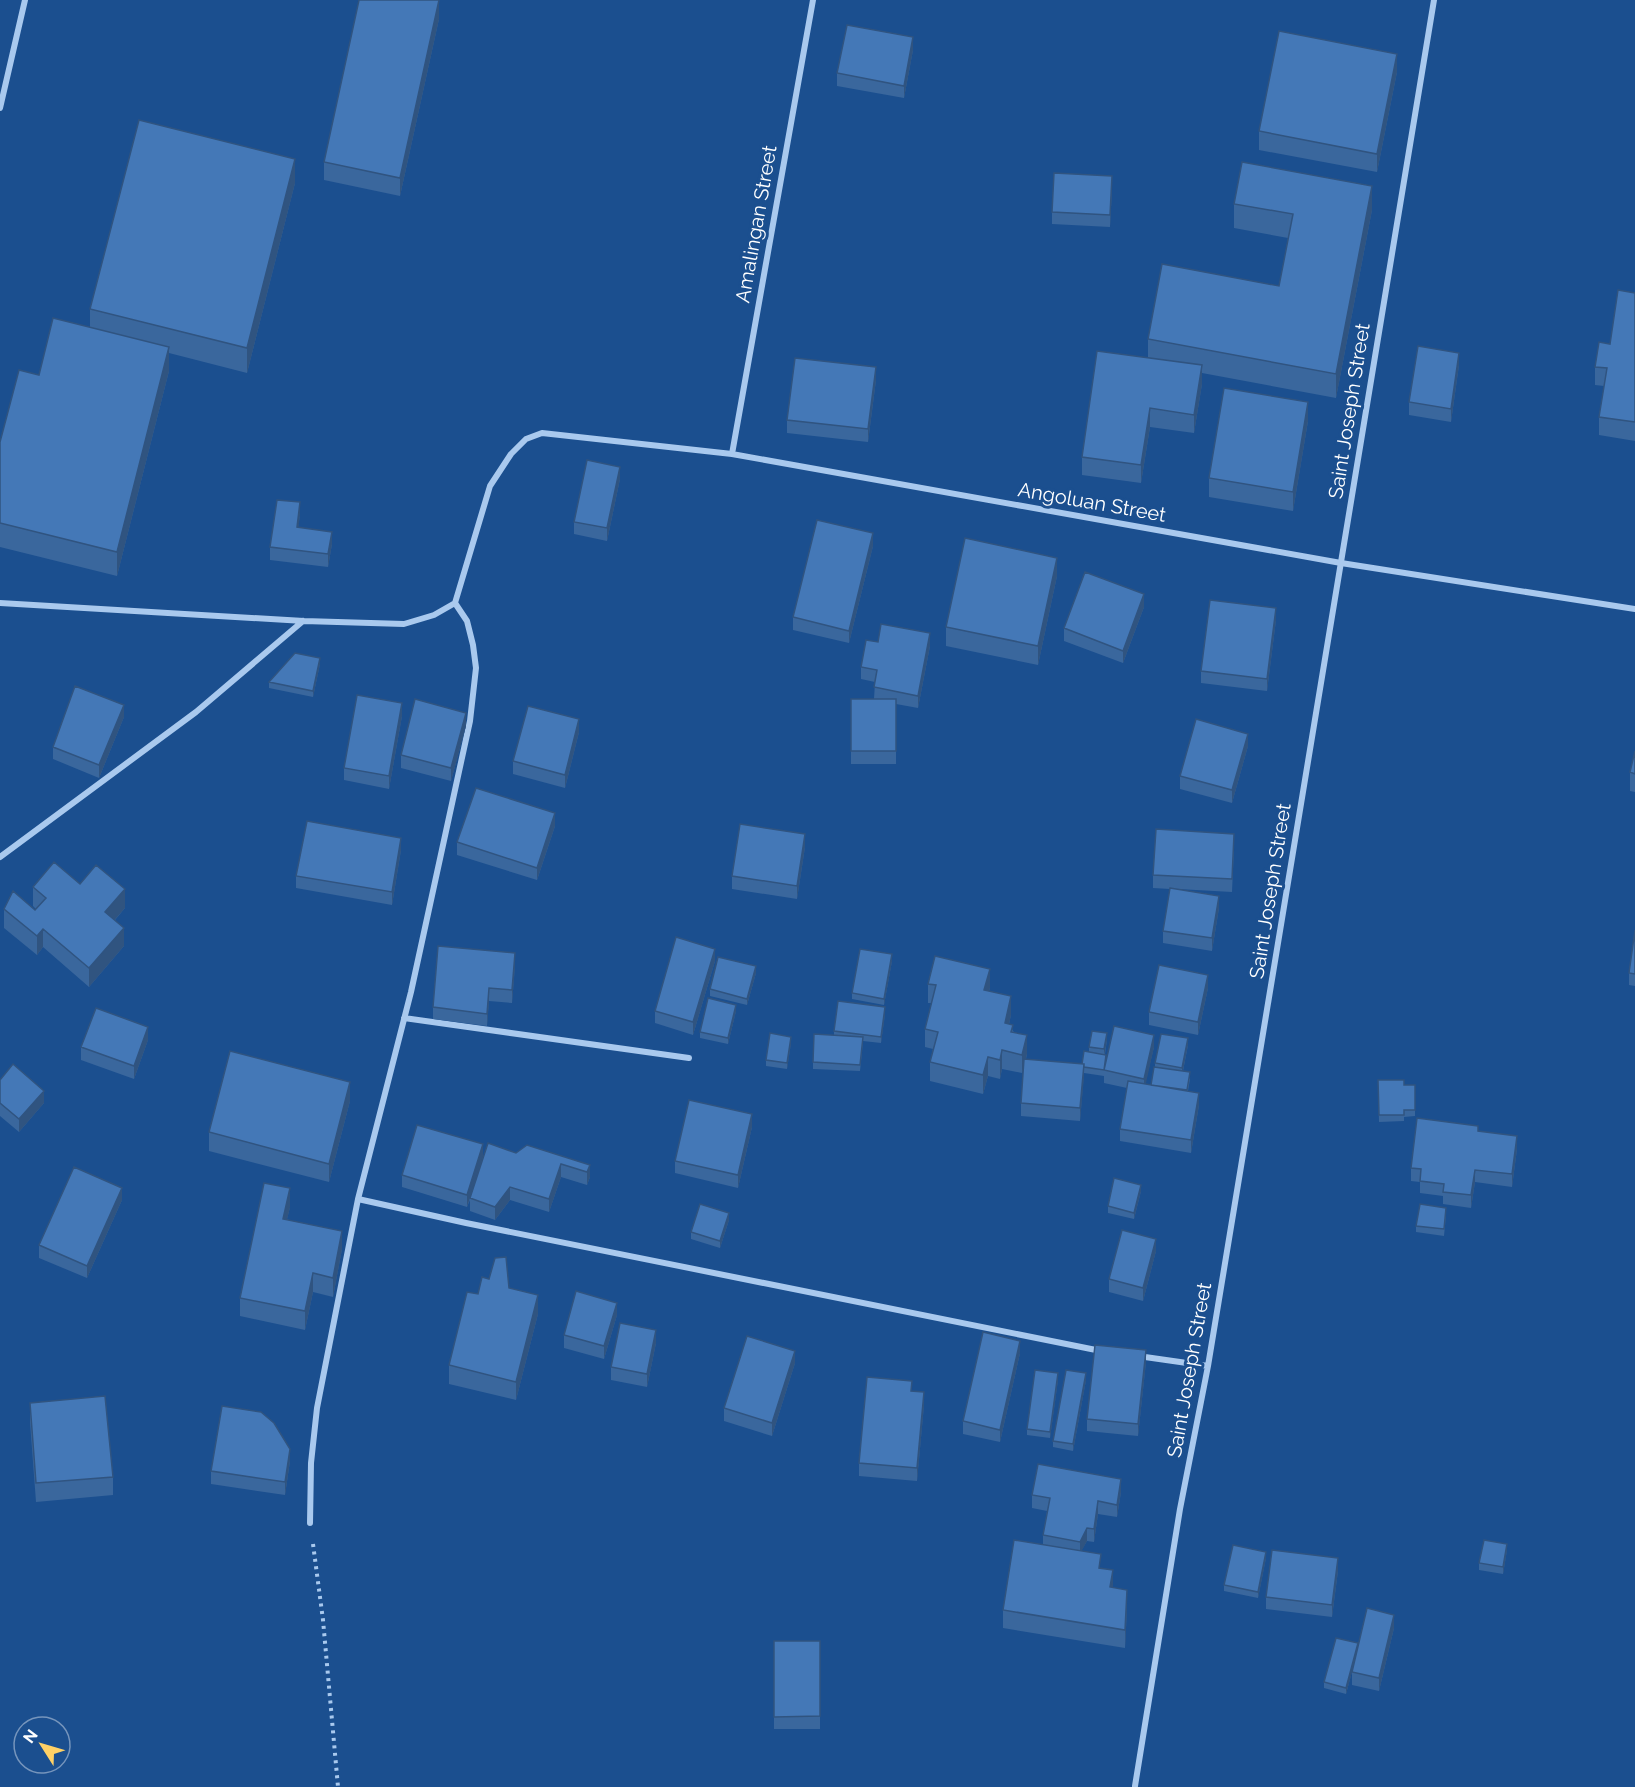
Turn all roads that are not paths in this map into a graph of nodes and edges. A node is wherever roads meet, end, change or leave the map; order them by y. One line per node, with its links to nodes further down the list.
1 (25, 0): 4 (street)
2 (813, 0): 5 (street, Amalingan Street)
3 (1434, 0): 6 (street, Saint Joseph Street)
4 (0, 108)
5 (732, 454): 6 (street, Angoluan Street); 8 (street, Angoluan Street)
6 (1341, 563): 9 (street, Angoluan Street); 17 (street, Saint Joseph Street)
7 (0, 603): 10 (street)
8 (456, 603): 10 (street); 12 (street)
9 (1635, 609)
10 (304, 621): 11 (street)
11 (0, 857)
12 (404, 1018): 13 (street); 14 (street)
13 (689, 1058)
14 (358, 1199): 15 (street); 18 (street)
15 (1110, 1352)
16 (1132, 1356): 17 (street)
17 (1208, 1366): 19 (street, Saint Joseph Street)
18 (310, 1522)
19 (1135, 1786)

